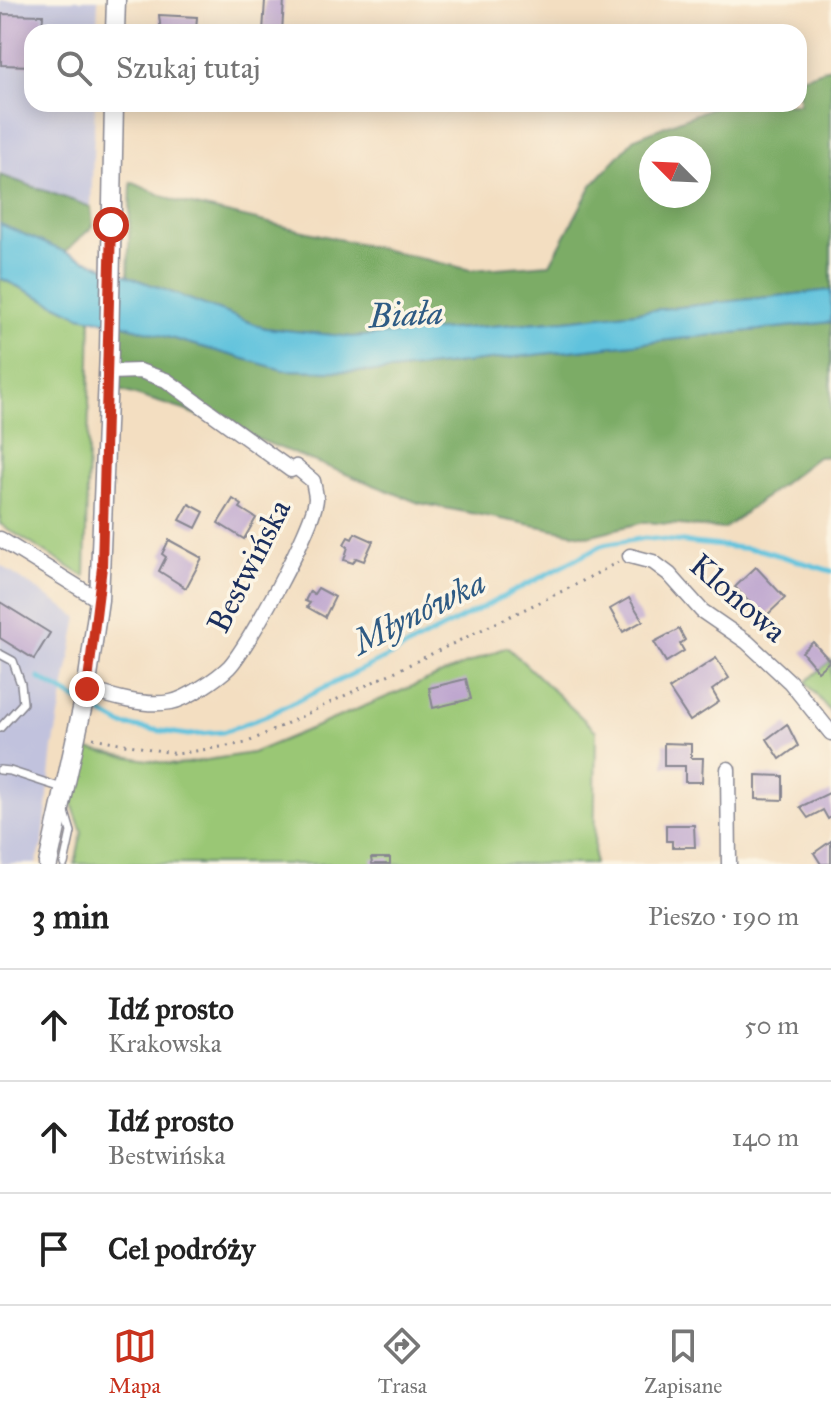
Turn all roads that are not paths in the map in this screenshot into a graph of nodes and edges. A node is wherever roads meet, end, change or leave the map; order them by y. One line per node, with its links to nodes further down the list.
1 (116, 0): 2 (street)
2 (115, 24)
3 (114, 112): 4 (street)
4 (109, 372): 7 (street); 9 (street, Bestwińska)
5 (0, 539): 7 (street)
6 (630, 556): 11 (street, Klonowa)
7 (99, 600): 9 (street)
8 (0, 654): 10 (lane)
9 (87, 690): 14 (street)
10 (0, 728)
11 (831, 733)
12 (728, 769): 17 (street)
13 (0, 770): 14 (lane)
14 (63, 794): 15 (street); 16 (lane)
15 (48, 864)
16 (64, 864)
17 (729, 864)

